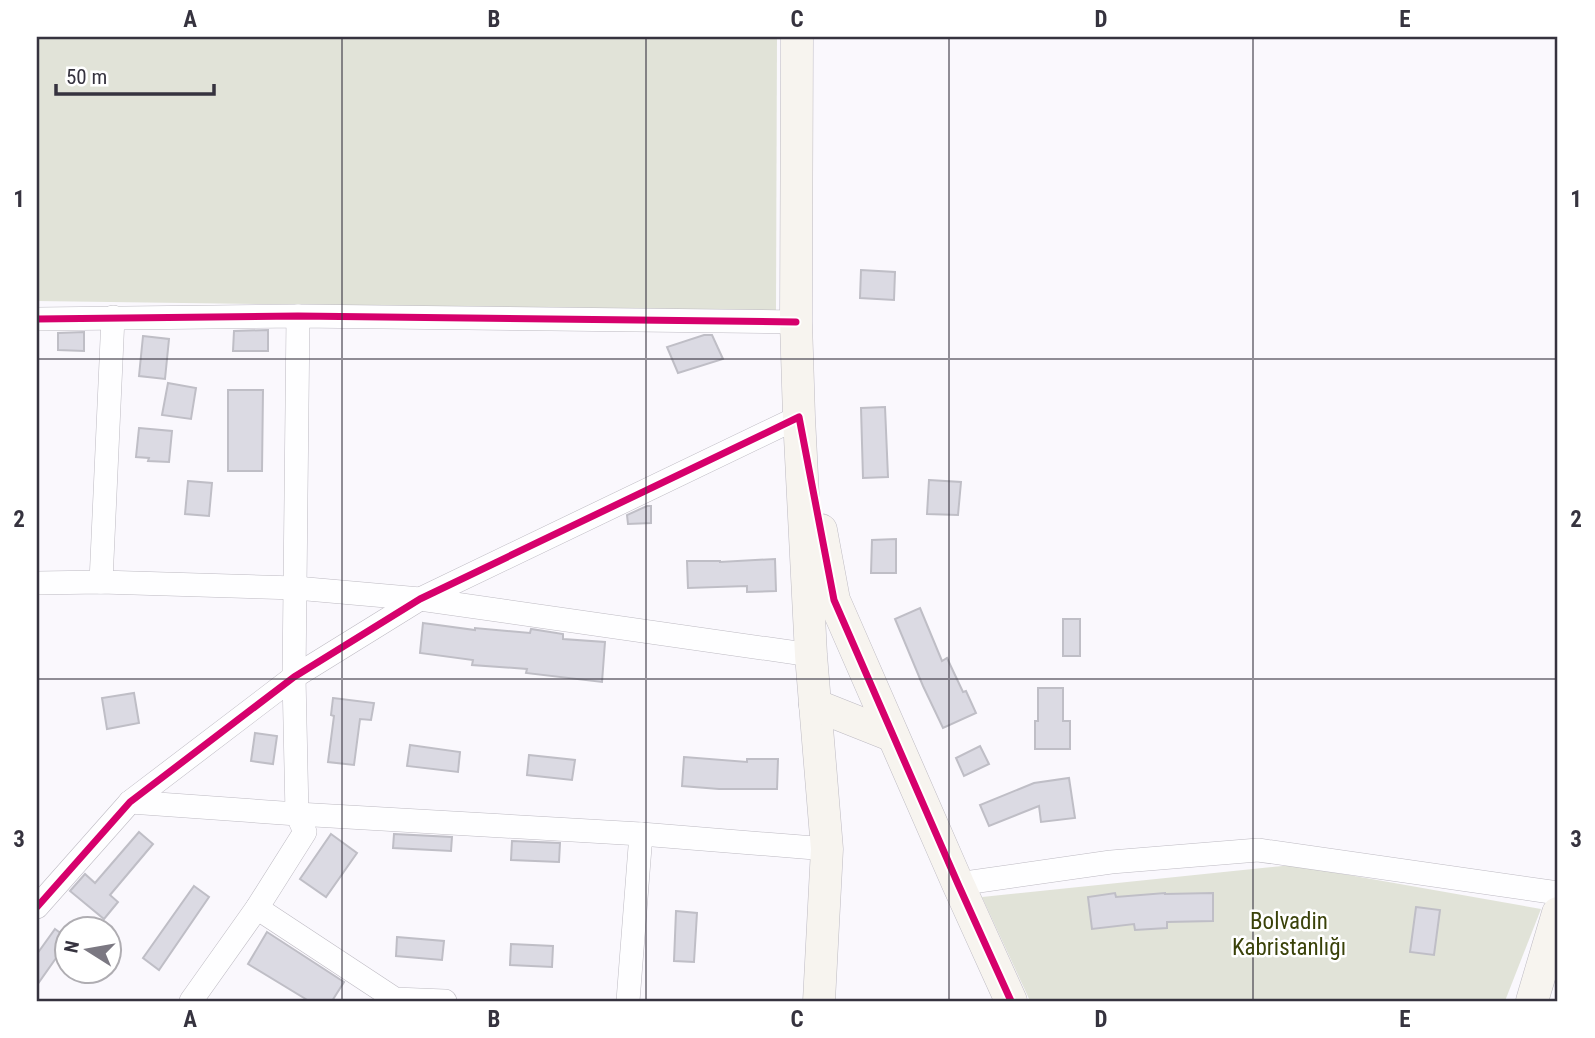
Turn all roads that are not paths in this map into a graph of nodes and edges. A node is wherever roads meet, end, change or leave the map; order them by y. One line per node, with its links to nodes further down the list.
1 (797, 37): 5 (street)
2 (298, 316): 3 (street); 5 (street); 9 (street)
3 (113, 317): 4 (street); 7 (street)
4 (37, 319)
5 (796, 322): 6 (street)
6 (799, 417): 10 (street); 11 (street); 14 (street)
7 (101, 582): 8 (street); 9 (street)
8 (37, 583)
9 (296, 588): 10 (street); 12 (street)
10 (419, 599): 11 (street); 12 (street)
11 (811, 655): 13 (street)
12 (294, 677): 15 (street); 16 (street)
13 (815, 705): 14 (street); 18 (street)
14 (894, 736): 19 (street)
15 (130, 802): 16 (street); 21 (street)
16 (297, 814): 17 (street); 22 (street)
17 (640, 834): 18 (street); 26 (street)
18 (827, 849): 27 (street)
19 (958, 884): 20 (street); 28 (street)
20 (1558, 892)
21 (37, 907)
22 (257, 908): 24 (street); 25 (street)
23 (1558, 913): 29 (street)
24 (191, 1001)
25 (445, 1001)
26 (628, 1001)
27 (818, 1001)
28 (1011, 1001)
29 (1532, 1001)

